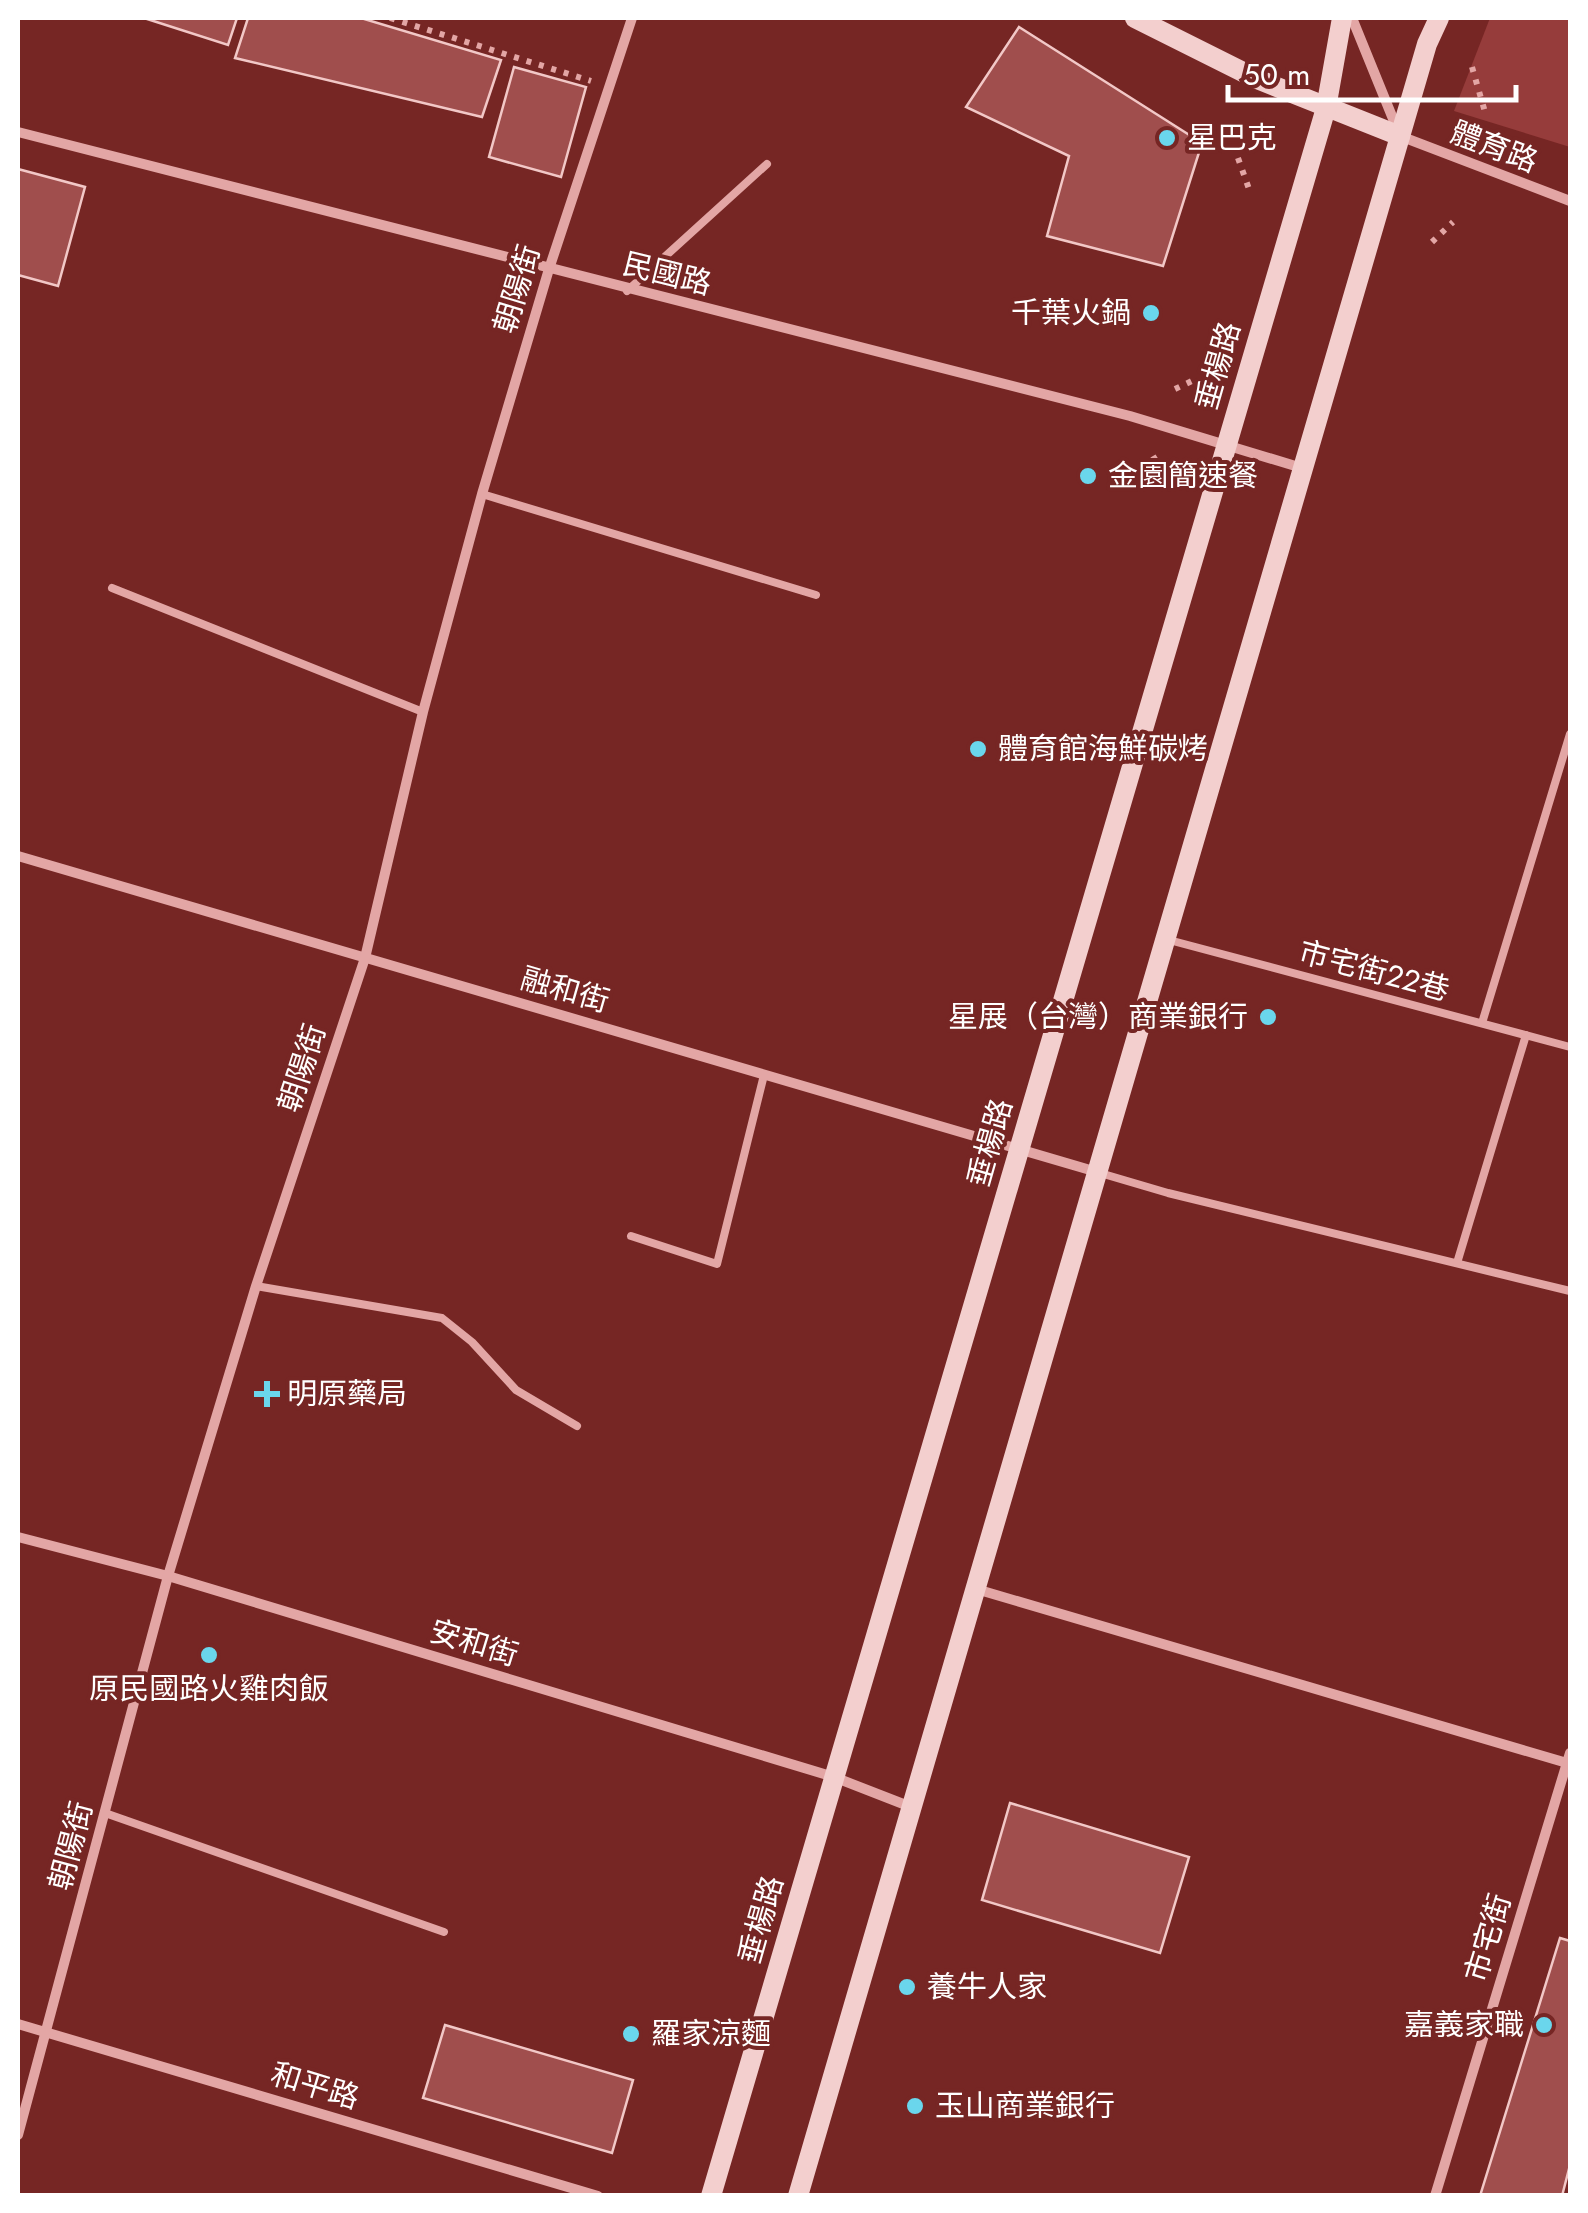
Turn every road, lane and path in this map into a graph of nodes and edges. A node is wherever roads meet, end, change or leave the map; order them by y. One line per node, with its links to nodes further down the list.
1 (390, 18): 8 (path)
2 (632, 18): 8 (street, 朝陽街)
3 (1135, 18): 9 (street)
4 (1342, 18): 9 (street, 垂楊路)
5 (1352, 18): 12 (street)
6 (1438, 18): 12 (street)
7 (1472, 66): 10 (path)
8 (606, 86): 19 (street, 朝陽街)
9 (1326, 108): 12 (street); 23 (street, 垂楊路)
10 (1485, 112)
11 (18, 132): 19 (street, 民國路)
12 (1400, 136): 16 (street, 體育路); 25 (street)
13 (1238, 158): 15 (path)
14 (767, 164): 20 (lane)
15 (1249, 189)
16 (1570, 202)
17 (1453, 222): 18 (path)
18 (1432, 242)
19 (549, 268): 20 (street, 民國路); 27 (street, 朝陽街)
20 (627, 291): 23 (street, 民國路)
21 (1194, 380): 22 (path)
22 (1175, 388)
23 (1226, 445): 25 (street, 民國路); 39 (street, 垂楊路)
24 (1153, 456): 26 (path)
25 (1303, 468): 33 (street)
26 (1170, 483)
27 (482, 494): 29 (lane); 30 (street, 朝陽街)
28 (112, 588): 30 (lane)
29 (816, 595)
30 (423, 712): 34 (street, 朝陽街)
31 (1570, 734): 35 (lane)
32 (18, 856): 34 (street, 融和街)
33 (1166, 940): 35 (lane, 市宅街22巷); 40 (street)
34 (365, 958): 38 (street, 融和街); 43 (street, 朝陽街)
35 (1482, 1023): 36 (lane, 市宅街22巷)
36 (1526, 1035): 37 (lane, 市宅街22巷); 42 (lane)
37 (1570, 1047)
38 (764, 1075): 39 (street, 融和街); 41 (lane)
39 (1019, 1149): 40 (street, 融和街); 50 (street, 垂楊路)
40 (1098, 1172): 42 (lane); 48 (street)
41 (631, 1236)
42 (1457, 1263): 44 (lane)
43 (256, 1286): 45 (lane); 47 (street, 朝陽街)
44 (1570, 1290)
45 (576, 1426)
46 (18, 1536): 47 (street, 安和街)
47 (168, 1576): 50 (street, 安和街); 52 (street, 朝陽街)
48 (976, 1589): 49 (street); 51 (street)
49 (1569, 1758): 60 (street, 市宅街)
50 (834, 1777): 51 (street, 安和街); 58 (street, 垂楊路)
51 (912, 1807): 59 (street)
52 (106, 1813): 53 (lane); 55 (street, 朝陽街)
53 (444, 1932)
54 (18, 2024): 55 (street, 和平路)
55 (48, 2032): 56 (street, 朝陽街); 57 (street, 和平路)
56 (18, 2135)
57 (598, 2196)
58 (711, 2196)
59 (798, 2196)
60 (1435, 2196)

